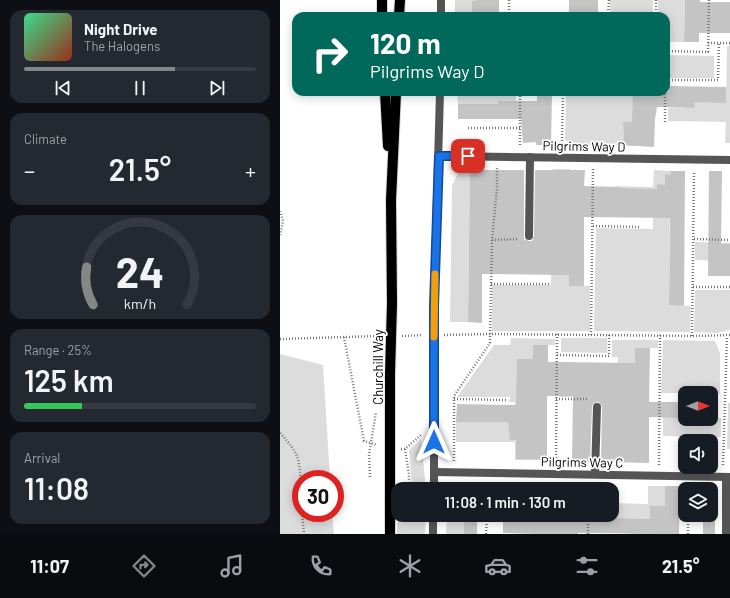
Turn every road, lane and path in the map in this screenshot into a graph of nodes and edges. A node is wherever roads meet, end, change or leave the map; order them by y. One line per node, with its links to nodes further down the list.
1 (382, 0): 8 (main road)
2 (400, 0): 9 (main road)
3 (441, 0): 10 (street)
4 (509, 0): 11 (path)
5 (609, 0): 12 (path)
6 (656, 0): 13 (path)
7 (709, 0): 14 (path)
8 (382, 12)
9 (399, 12)
10 (441, 12)
11 (509, 12)
12 (608, 12)
13 (656, 12)
14 (708, 43): 15 (path); 17 (path)
15 (719, 43): 16 (path); 18 (path)
16 (730, 43)
17 (670, 51)
18 (670, 80)
19 (385, 96): 36 (main road)
20 (396, 96): 36 (main road)
21 (440, 96): 28 (street)
22 (520, 96): 27 (path)
23 (563, 96): 32 (path)
24 (665, 96): 25 (path)
25 (665, 122)
26 (468, 128): 27 (path)
27 (520, 128): 30 (path)
28 (439, 156): 29 (street, Pilgrims Way D); 72 (street, bridge)
29 (498, 157): 30 (street, Pilgrims Way D); 43 (path)
30 (519, 157): 31 (street, Pilgrims Way D)
31 (530, 157): 32 (street, Pilgrims Way D); 41 (street)
32 (565, 158): 33 (street, Pilgrims Way D)
33 (593, 158): 34 (street, Pilgrims Way D); 38 (path)
34 (695, 159): 35 (street, Pilgrims Way D); 42 (path)
35 (730, 160)
36 (391, 200): 86 (main road, Churchill Way, bridge)
37 (280, 211): 40 (path)
38 (593, 226): 39 (path); 52 (path)
39 (641, 227)
40 (280, 236)
41 (529, 236): 43 (path)
42 (694, 239): 44 (path); 47 (path)
43 (492, 240): 45 (path)
44 (730, 240)
45 (491, 284): 46 (path); 49 (path)
46 (548, 284)
47 (693, 287): 48 (path); 56 (path)
48 (730, 287)
49 (490, 334): 50 (path); 51 (path); 61 (path)
50 (557, 334): 52 (path); 59 (path)
51 (454, 335)
52 (591, 335): 53 (path)
53 (609, 335): 55 (path); 59 (path)
54 (729, 335): 56 (path); 60 (path)
55 (660, 336): 56 (path); 75 (path)
56 (692, 336)
57 (344, 337): 58 (path)
58 (280, 338)
59 (556, 355): 62 (path)
60 (728, 355): 63 (path)
61 (454, 399): 65 (path); 73 (path)
62 (556, 399): 66 (path); 70 (path)
63 (725, 399): 64 (path); 77 (path)
64 (730, 399)
65 (507, 400)
66 (597, 407): 74 (street)
67 (376, 412): 76 (path)
68 (280, 433): 71 (path)
69 (405, 449): 78 (path)
70 (556, 464)
71 (300, 470)
72 (434, 472): 73 (street, Pilgrims Way C); 79 (street)
73 (454, 472): 74 (street, Pilgrims Way C)
74 (595, 474): 75 (street, Pilgrims Way C)
75 (658, 475): 77 (street, Pilgrims Way C)
76 (370, 477)
77 (726, 477): 91 (street)
78 (409, 482)
79 (434, 482)
80 (303, 522): 85 (path)
81 (433, 522): 87 (street)
82 (486, 522): 88 (path)
83 (588, 522): 89 (path)
84 (688, 522): 90 (path)
85 (304, 534)
86 (390, 534)
87 (433, 534)
88 (486, 534)
89 (588, 534)
90 (688, 534)
91 (726, 534)

